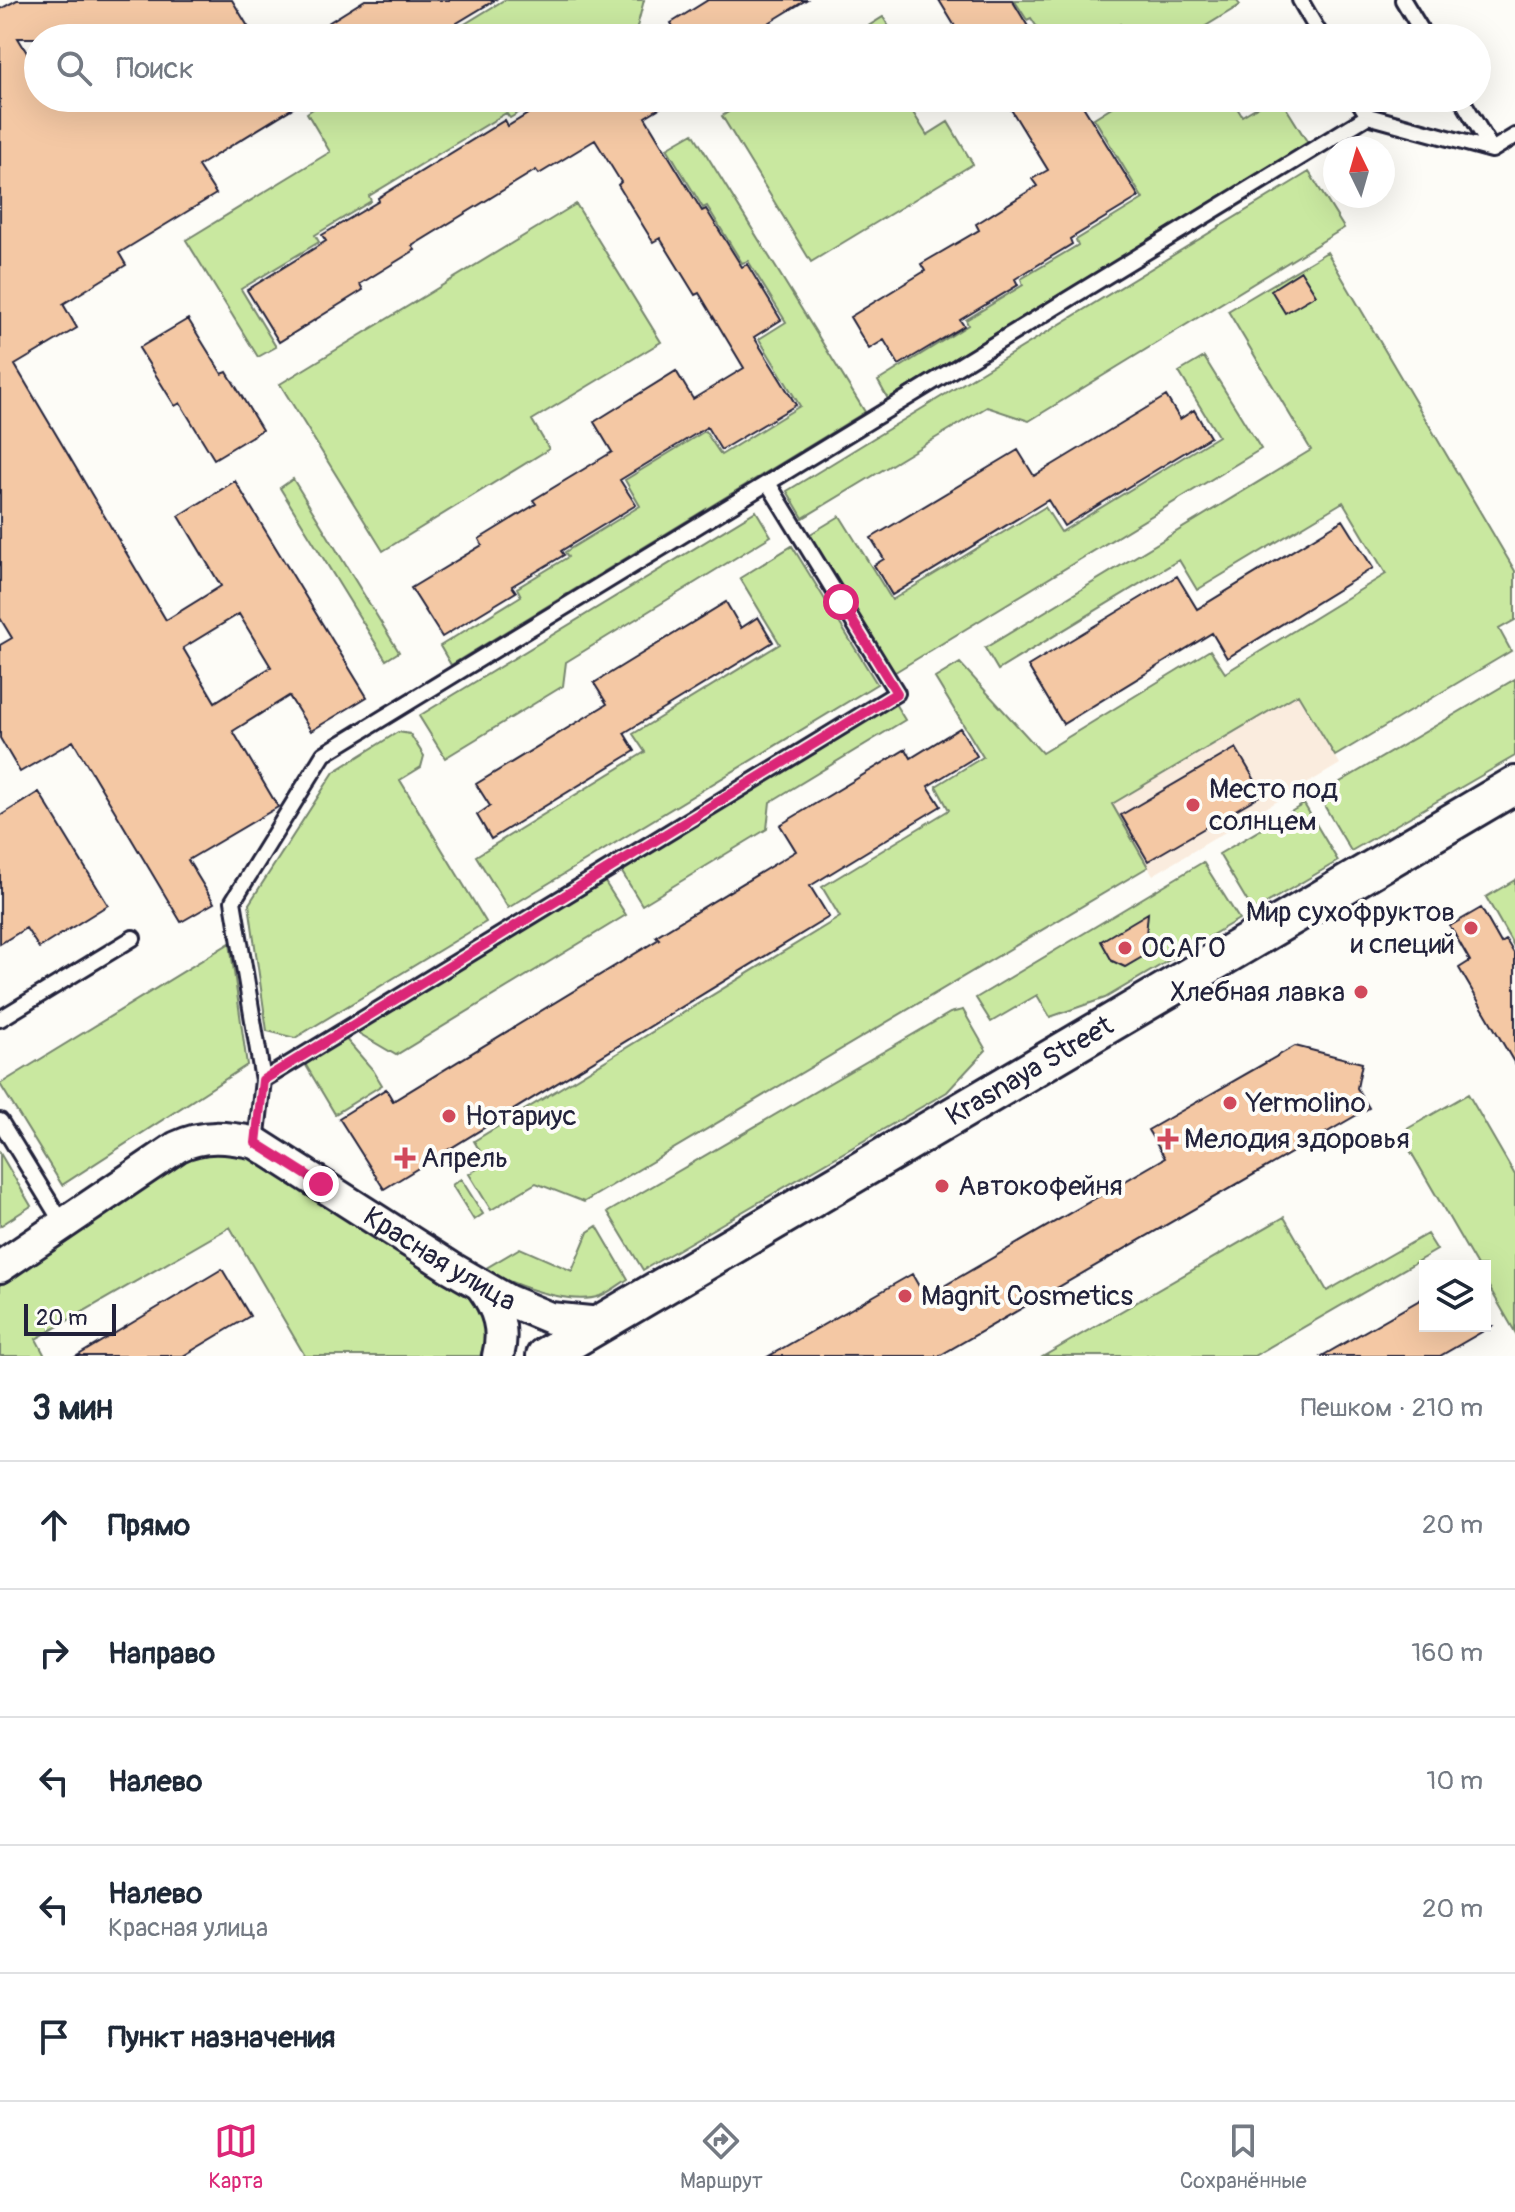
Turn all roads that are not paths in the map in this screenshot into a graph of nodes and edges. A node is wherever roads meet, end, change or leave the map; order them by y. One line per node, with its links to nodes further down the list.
1 (1300, 0): 3 (lane)
2 (1403, 0): 4 (lane)
3 (1314, 24)
4 (1418, 24)
5 (1366, 112): 7 (lane)
6 (1469, 112): 9 (lane)
7 (1368, 116): 9 (lane); 10 (lane)
8 (1515, 136): 9 (lane)
9 (1492, 150)
10 (768, 483): 14 (lane); 14 (lane)
11 (1515, 785): 20 (street, Krasnaya Street)
12 (133, 938): 13 (lane)
13 (0, 1019)
14 (263, 1080): 16 (lane)
15 (0, 1121): 17 (lane)
16 (256, 1143): 17 (street, Красная улица); 19 (street, Красная улица)
17 (63, 1224): 18 (street, Красная улица)
18 (0, 1267)
19 (482, 1287): 20 (street, Красная улица); 21 (street)
20 (600, 1323): 22 (street, Krasnaya Street)
21 (498, 1356)
22 (545, 1356)

